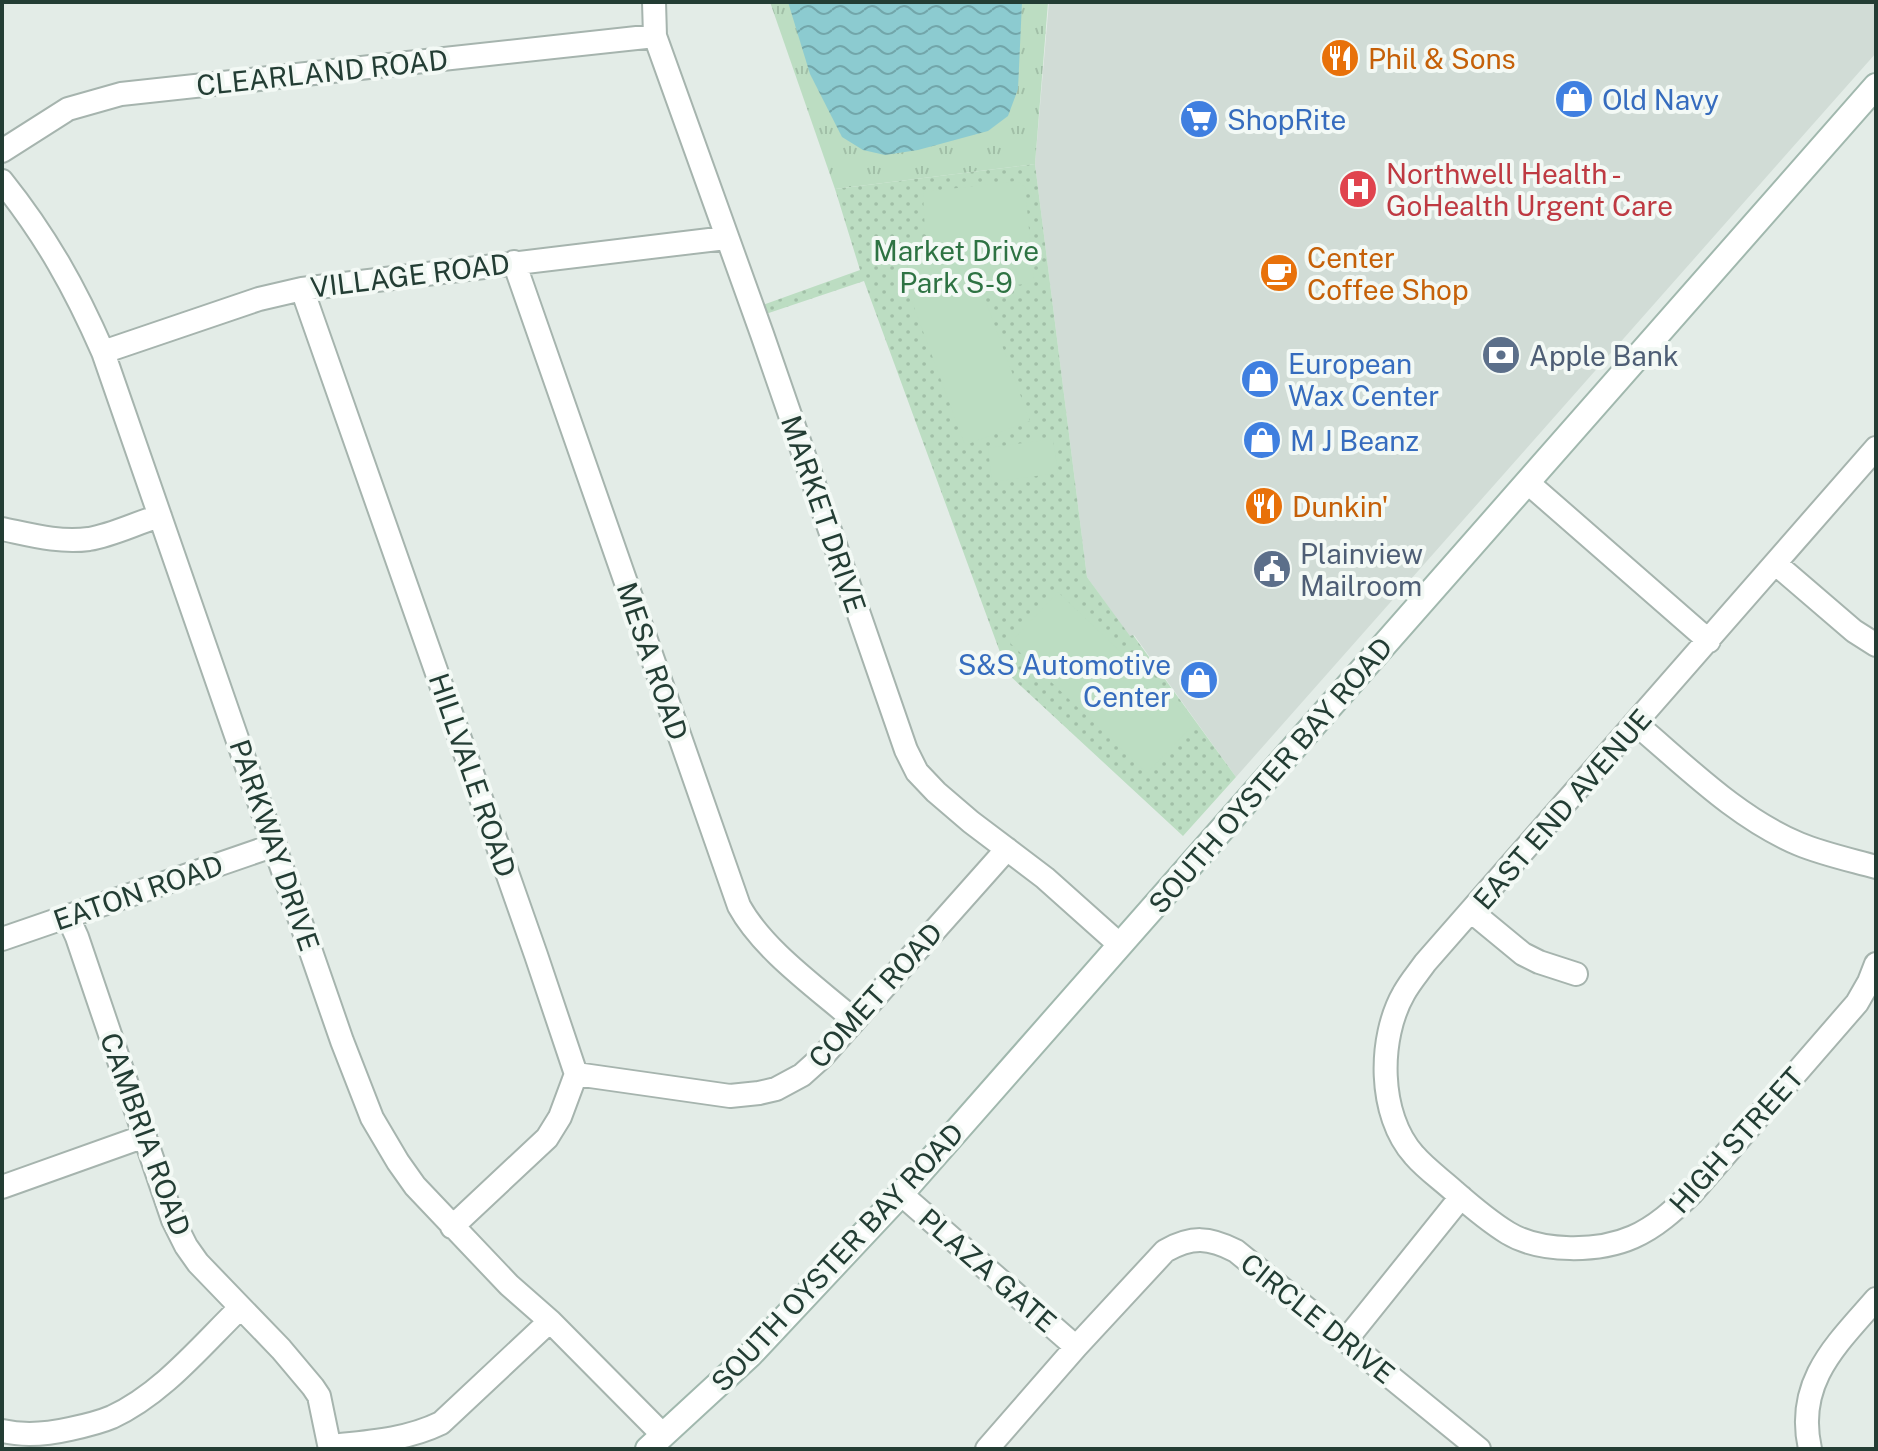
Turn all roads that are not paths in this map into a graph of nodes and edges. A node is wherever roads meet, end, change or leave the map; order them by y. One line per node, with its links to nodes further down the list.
1 (654, 2): 2 (street, MARKET DRIVE)
2 (655, 36): 4 (street, CLEARLAND ROAD); 6 (street, MARKET DRIVE)
3 (1872, 100): 11 (main road, SOUTH OYSTER BAY ROAD)
4 (2, 151)
5 (2, 181): 9 (street, PARKWAY DRIVE)
6 (726, 238): 7 (street, VILLAGE ROAD); 19 (street, MARKET DRIVE)
7 (514, 262): 8 (street, VILLAGE ROAD); 27 (street, MESA ROAD)
8 (302, 289): 9 (street, VILLAGE ROAD); 28 (street, HILLVALE ROAD)
9 (103, 352): 12 (street, PARKWAY DRIVE)
10 (1876, 448): 14 (street, EAST END AVENUE)
11 (1527, 482): 15 (street); 24 (main road, SOUTH OYSTER BAY ROAD)
12 (160, 516): 13 (street); 18 (street, PARKWAY DRIVE)
13 (2, 529)
14 (1776, 564): 15 (street, EAST END AVENUE); 16 (street)
15 (1709, 641): 17 (street, EAST END AVENUE)
16 (1876, 645)
17 (1636, 724): 20 (street); 21 (street, EAST END AVENUE)
18 (275, 845): 22 (street, EATON ROAD); 33 (street, PARKWAY DRIVE)
19 (1007, 849): 24 (street, MARKET DRIVE); 27 (street, COMET ROAD)
20 (1876, 867)
21 (1472, 912): 26 (street); 32 (street, EAST END AVENUE)
22 (68, 917): 23 (street, EATON ROAD); 29 (street, CAMBRIA ROAD)
23 (2, 939)
24 (1120, 945): 31 (main road, SOUTH OYSTER BAY ROAD)
25 (1876, 964): 32 (street, HIGH STREET)
26 (1576, 974)
27 (854, 1020): 28 (street, COMET ROAD)
28 (576, 1074): 33 (street)
29 (145, 1136): 30 (street); 35 (street, CAMBRIA ROAD)
30 (2, 1187)
31 (901, 1194): 38 (street, PLAZA GATE); 40 (main road, SOUTH OYSTER BAY ROAD)
32 (1461, 1197): 37 (street)
33 (452, 1227): 36 (street, PARKWAY DRIVE)
34 (1876, 1299): 44 (street)
35 (240, 1308): 39 (street); 41 (street, CAMBRIA ROAD)
36 (550, 1321): 40 (street, PARKWAY DRIVE); 41 (street)
37 (1346, 1340): 38 (street, CIRCLE DRIVE); 43 (street, CIRCLE DRIVE)
38 (1076, 1347): 42 (street, CIRCLE DRIVE)
39 (2, 1431)
40 (655, 1442)
41 (330, 1448)
42 (987, 1449)
43 (1479, 1449)
44 (1810, 1449)

